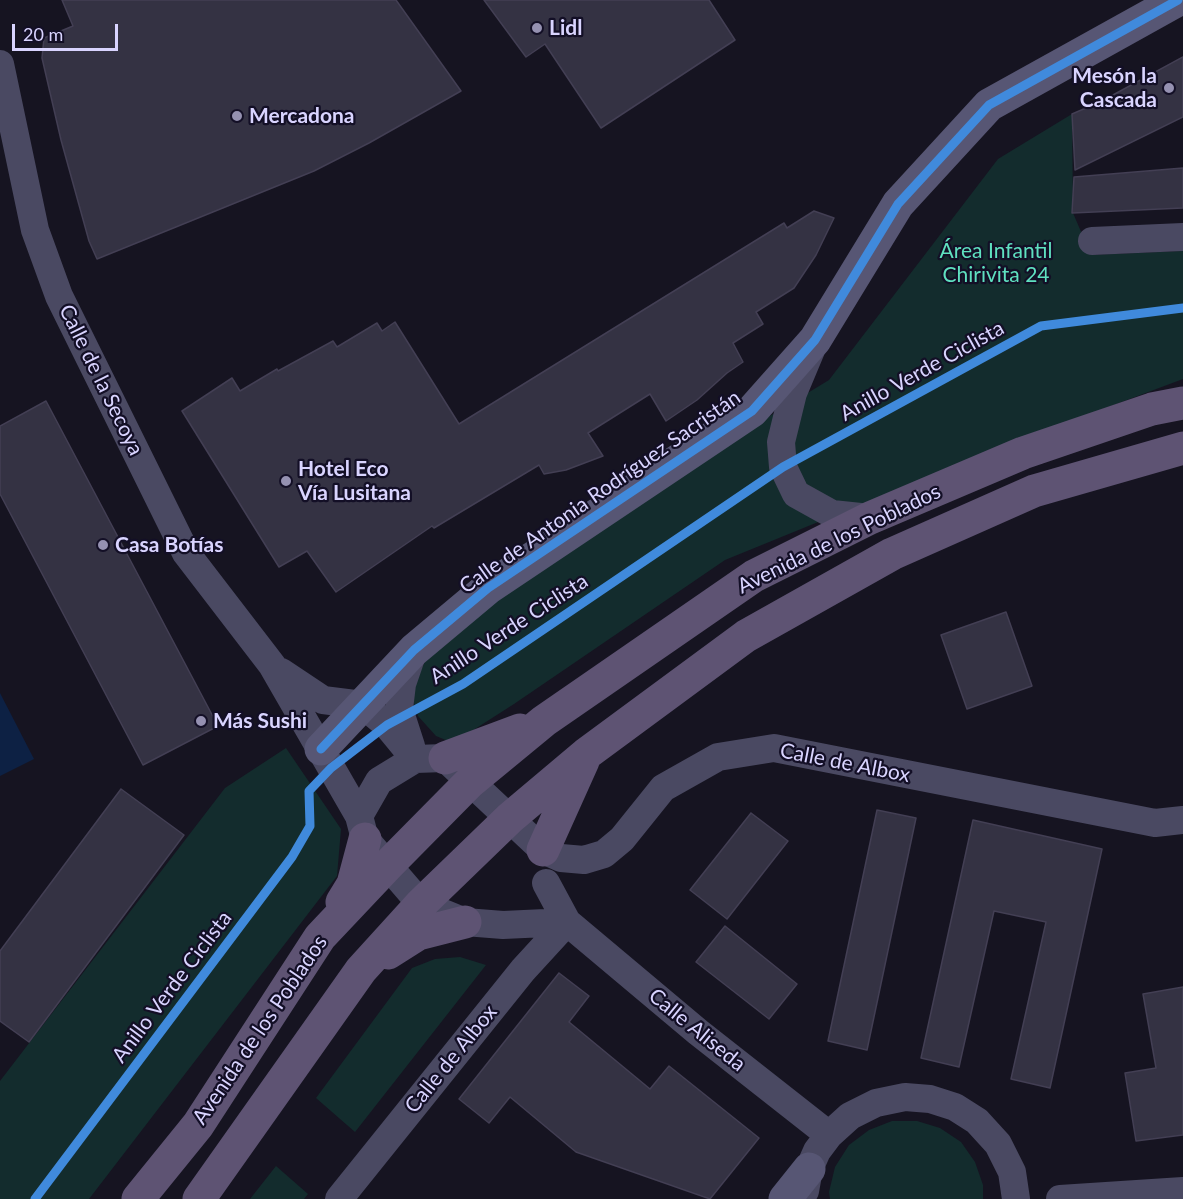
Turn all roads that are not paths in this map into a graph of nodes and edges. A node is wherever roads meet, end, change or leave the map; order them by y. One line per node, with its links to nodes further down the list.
1 (1178, 0): 5 (street, Calle de Antonia Rodríguez Sacristán)
2 (0, 64): 10 (street, Calle de la Secoya)
3 (1183, 237): 4 (street)
4 (1092, 242)
5 (815, 340): 8 (street); 9 (street, Calle de Antonia Rodríguez Sacristán)
6 (1183, 403): 8 (main road, Avenida de los Poblados)
7 (1183, 448): 14 (main road, Avenida de los Poblados)
8 (870, 518): 12 (main road, Avenida de los Poblados)
9 (414, 650): 11 (street, Calle de Antonia Rodríguez Sacristán); 15 (street)
10 (272, 665): 11 (street, Calle de la Secoya); 13 (street, Calle de la Secoya)
11 (363, 705): 13 (street, Calle de Antonia Rodríguez Sacristán); 15 (street)
12 (544, 720): 15 (main road); 16 (main road, Avenida de los Poblados)
13 (321, 749): 19 (street, Calle de la Secoya)
14 (586, 754): 17 (main road, Avenida de los Poblados); 20 (main road)
15 (430, 758): 16 (street); 19 (street)
16 (470, 782): 17 (street); 21 (main road, Avenida de los Poblados)
17 (510, 818): 20 (street); 23 (main road, Avenida de los Poblados)
18 (1183, 820): 20 (street, Calle de Albox)
19 (362, 827): 21 (street); 27 (main road)
20 (543, 850): 22 (street)
21 (388, 865): 23 (street); 27 (main road, Avenida de los Poblados)
22 (546, 883): 25 (street, Calle Aliseda); 26 (street)
23 (422, 904): 24 (street); 28 (main road, Avenida de los Poblados)
24 (465, 922): 26 (street); 28 (main road)
25 (567, 922): 26 (street); 29 (street, Calle Aliseda); 34 (street, Calle de Albox)
26 (503, 925)
27 (321, 937): 32 (main road, Avenida de los Poblados)
28 (361, 970): 33 (main road, Avenida de los Poblados)
29 (829, 1135): 30 (street); 36 (street)
30 (806, 1184): 35 (street)
31 (1183, 1191): 37 (street)
32 (138, 1199)
33 (199, 1199)
34 (339, 1199)
35 (786, 1199)
36 (1016, 1199)
37 (1060, 1199)

